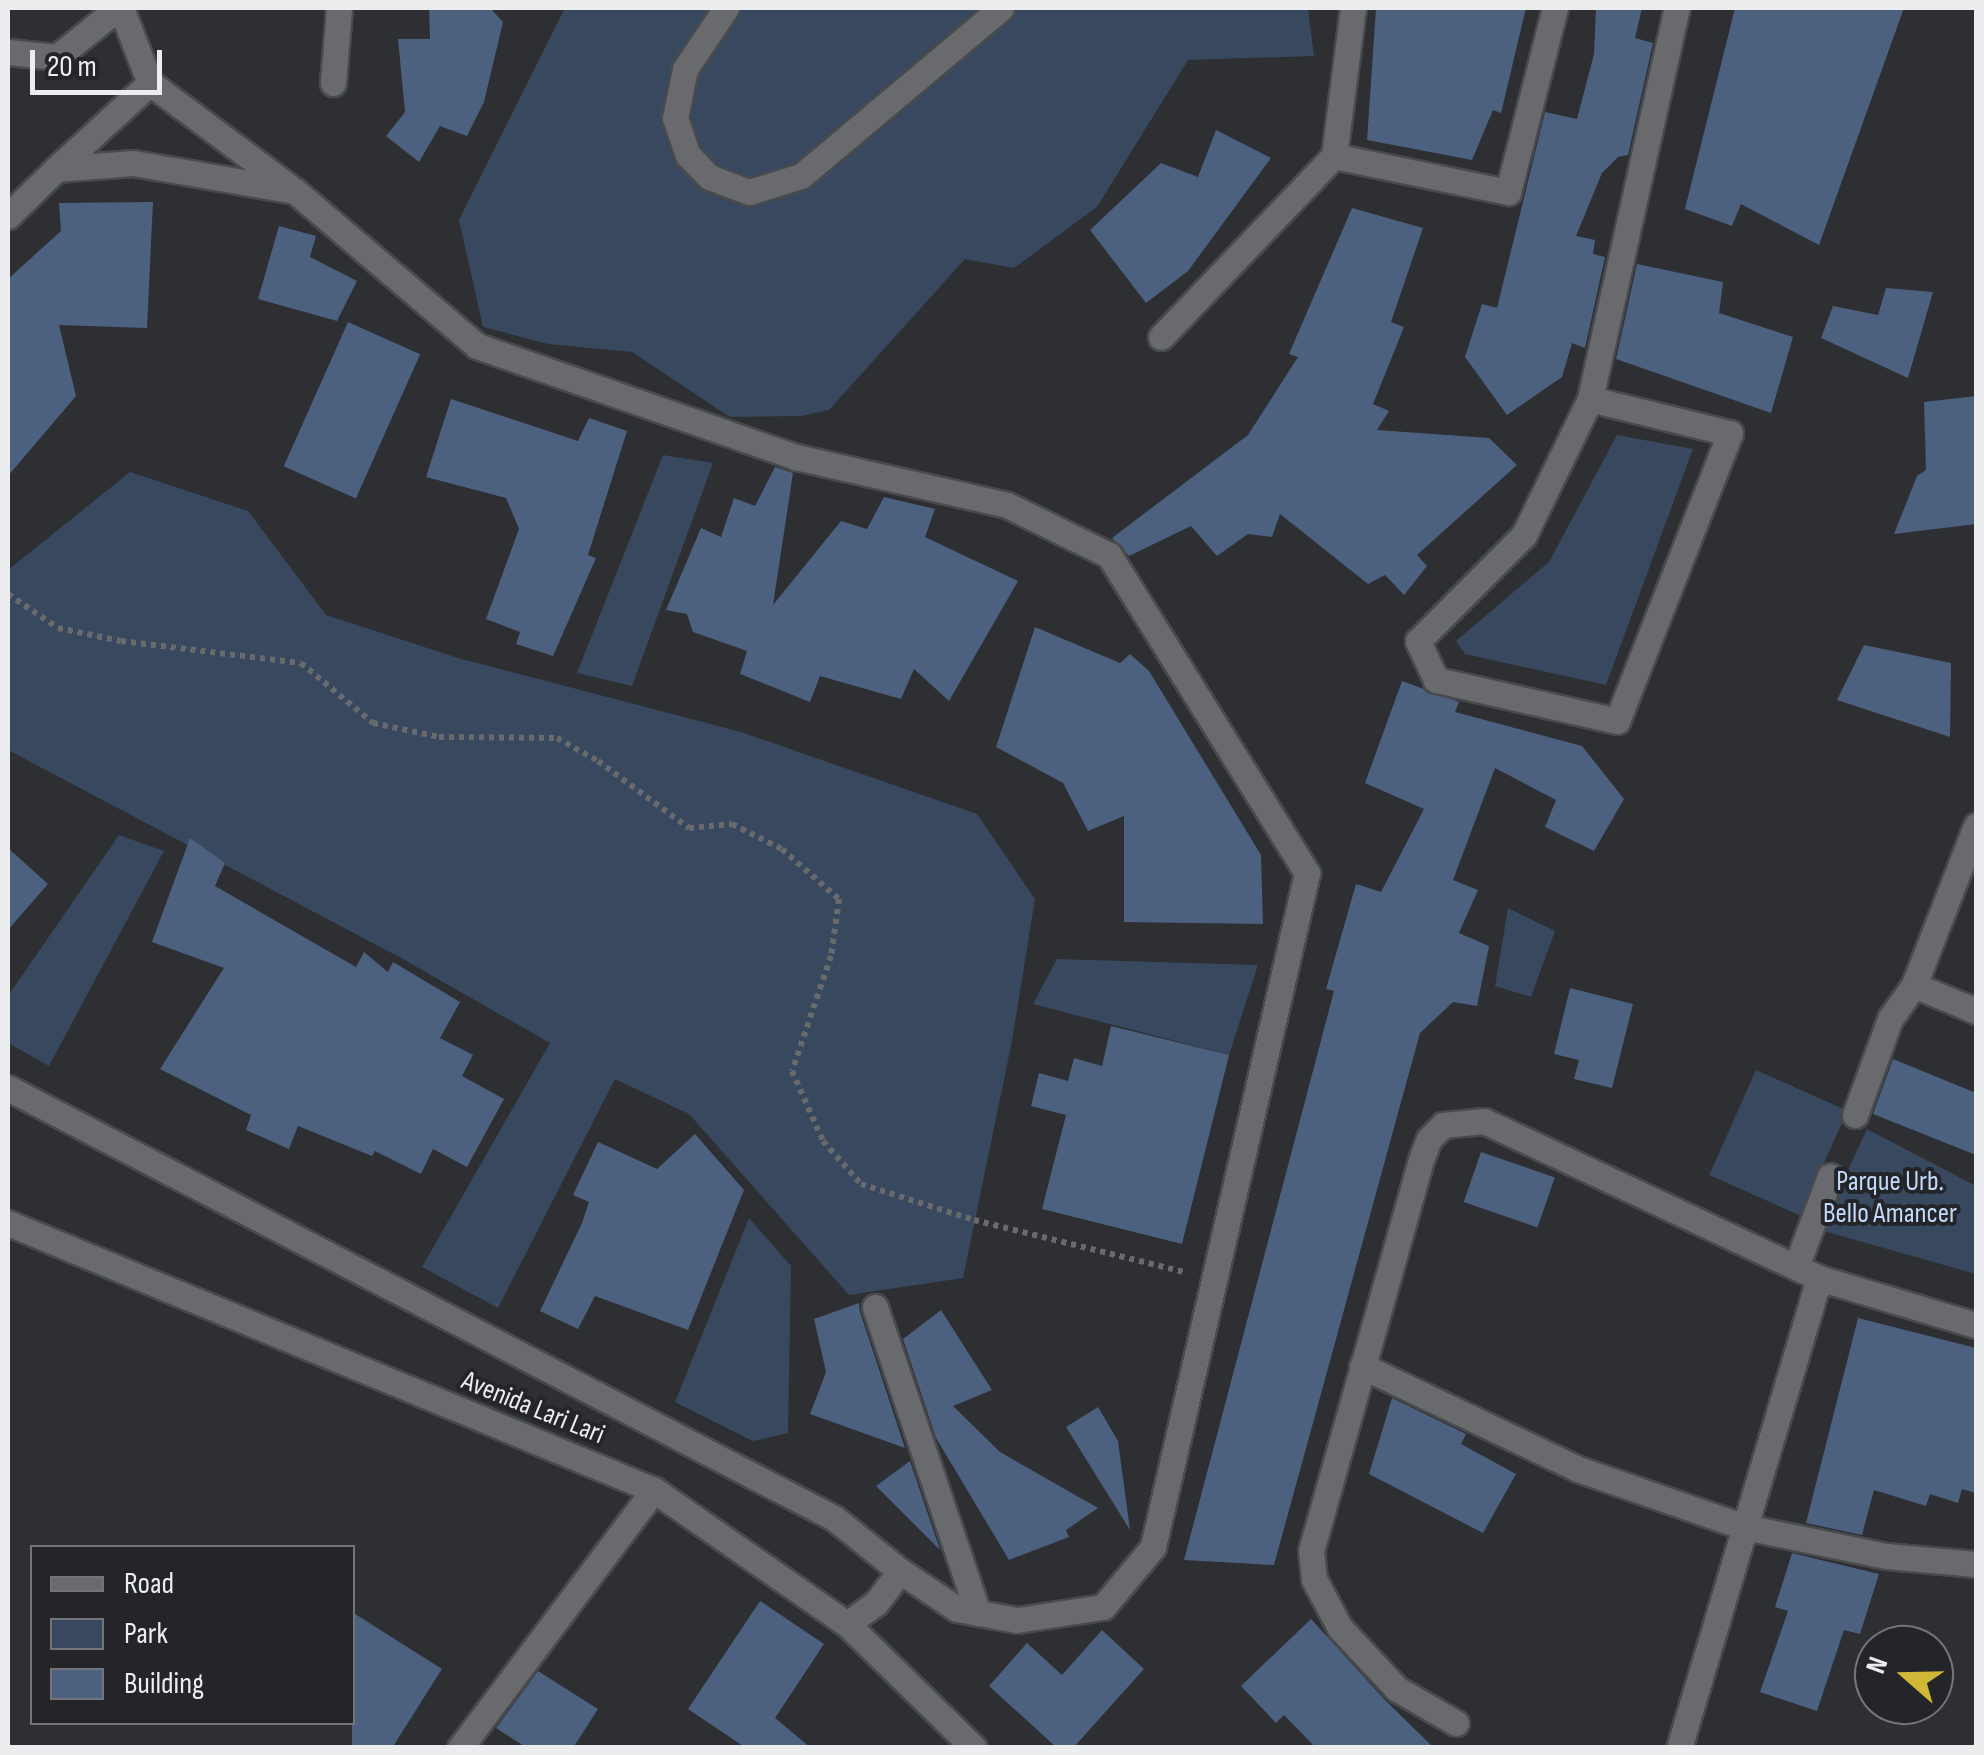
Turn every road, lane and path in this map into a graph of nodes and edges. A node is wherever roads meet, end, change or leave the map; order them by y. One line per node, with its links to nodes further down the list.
1 (120, 8): 8 (street); 9 (street)
2 (339, 8): 10 (street)
3 (726, 8): 4 (street)
4 (1001, 8)
5 (1353, 8): 11 (street)
6 (1555, 8): 11 (street)
7 (1677, 8): 16 (street)
8 (8, 52)
9 (150, 83): 12 (street); 13 (street)
10 (333, 83)
11 (1334, 156): 15 (street)
12 (56, 169): 13 (street); 14 (street)
13 (294, 191): 26 (street)
14 (8, 216)
15 (1161, 338)
16 (1590, 399): 16 (street)
17 (8, 594): 26 (path)
18 (1976, 826): 19 (street)
19 (1914, 985): 20 (street); 22 (street)
20 (1976, 1011)
21 (8, 1088): 33 (street)
22 (1855, 1115)
23 (1830, 1176): 25 (street)
24 (8, 1223): 30 (street, Avenida Lari Lari)
25 (1808, 1272): 28 (street); 29 (street); 31 (street)
26 (1214, 1280): 34 (street)
27 (875, 1307): 34 (street)
28 (1976, 1325)
29 (1362, 1366): 31 (street); 36 (street)
30 (654, 1490): 35 (street, Avenida Lari Lari); 37 (street)
31 (1745, 1527): 32 (street); 39 (street)
32 (1976, 1564)
33 (900, 1571): 34 (street); 35 (street)
34 (978, 1613)
35 (847, 1624): 38 (street, Avenida Lari Lari)
36 (1456, 1724)
37 (465, 1746)
38 (974, 1748)
39 (1679, 1748)

